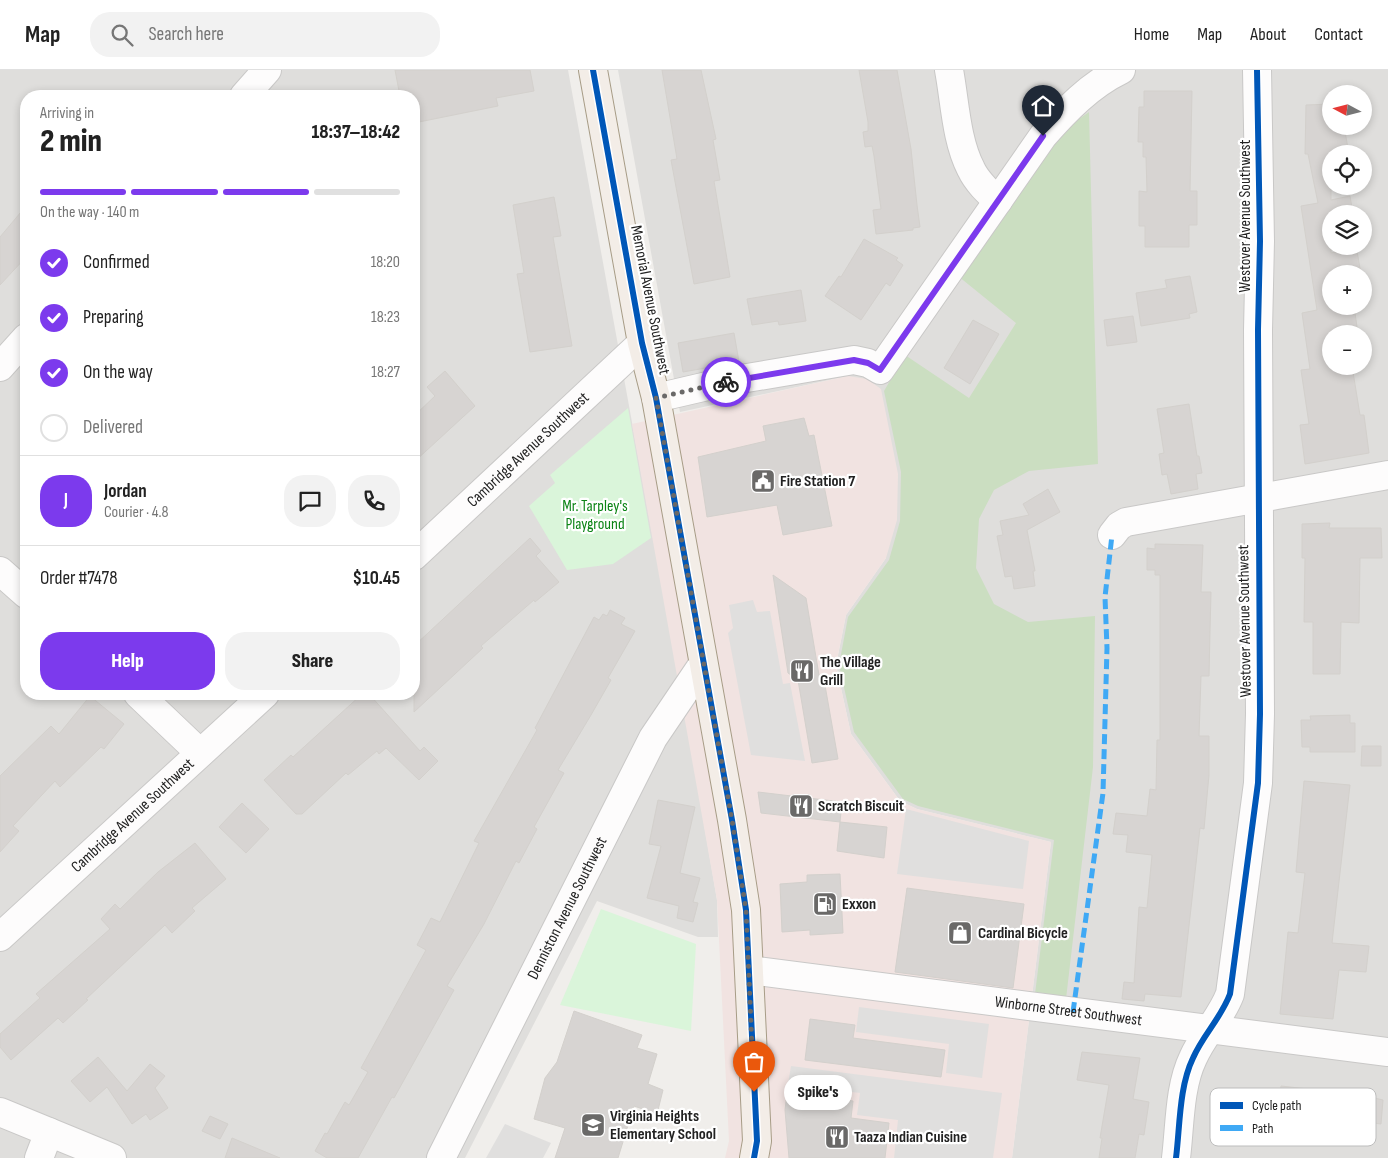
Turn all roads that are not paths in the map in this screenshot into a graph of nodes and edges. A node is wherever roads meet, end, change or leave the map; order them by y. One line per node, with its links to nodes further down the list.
1 (267, 70): 6 (street)
2 (594, 70): 8 (main road, Memorial Avenue Southwest)
3 (949, 70): 7 (street)
4 (1121, 70): 7 (street)
5 (1257, 70): 13 (street, Westover Avenue Southwest)
6 (249, 90)
7 (998, 202): 11 (street)
8 (642, 343): 11 (main road, Memorial Avenue Southwest); 15 (street, Cambridge Avenue Southwest)
9 (20, 345): 10 (street)
10 (0, 368)
11 (656, 398): 18 (main road, Memorial Avenue Southwest)
12 (1388, 475): 13 (street)
13 (1258, 498): 14 (street); 24 (street, Westover Avenue Southwest)
14 (1112, 535)
15 (420, 550)
16 (0, 571): 17 (street)
17 (20, 589)
18 (703, 664): 23 (main road, Memorial Avenue Southwest); 30 (street, Denniston Avenue Southwest)
19 (144, 700): 21 (street)
20 (258, 700): 21 (street, Cambridge Avenue Southwest)
21 (200, 753): 22 (street, Cambridge Avenue Southwest)
22 (0, 937)
23 (749, 970): 24 (street, Winborne Street Southwest); 31 (main road, Memorial Avenue Southwest)
24 (1210, 1029): 25 (street, Winborne Street Southwest); 32 (street, Westover Avenue Southwest)
25 (1388, 1052)
26 (0, 1112): 27 (street)
27 (49, 1132): 28 (street); 29 (street)
28 (39, 1158)
29 (112, 1158)
30 (440, 1158)
31 (754, 1158)
32 (1176, 1158)

